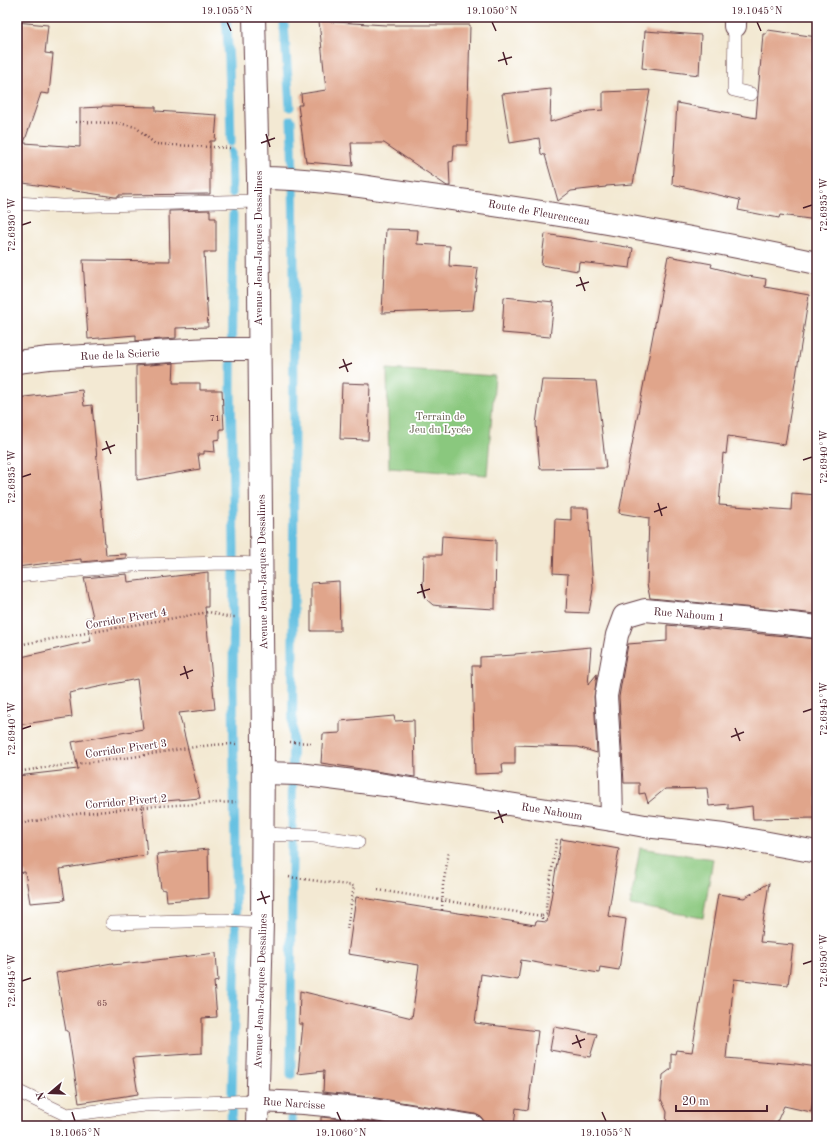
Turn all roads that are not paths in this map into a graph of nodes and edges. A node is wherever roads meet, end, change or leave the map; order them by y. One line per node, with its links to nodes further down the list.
1 (254, 17): 4 (street, Avenue Jean-Jacques Dessalines)
2 (735, 22): 3 (lane)
3 (751, 94)
4 (258, 178): 5 (street, Avenue Jean-Jacques Dessalines); 7 (street, Route de Fleurenceau)
5 (258, 201): 6 (lane); 8 (street, Avenue Jean-Jacques Dessalines)
6 (17, 203)
7 (817, 263)
8 (252, 349): 9 (street, Rue de la Scierie); 10 (street, Avenue Jean-Jacques Dessalines)
9 (17, 362)
10 (262, 564): 11 (lane); 13 (street, Avenue Jean-Jacques Dessalines)
11 (17, 576)
12 (817, 627): 14 (street, Rue Nahoum 1)
13 (263, 773): 14 (street, Rue Nahoum); 15 (street, Avenue Jean-Jacques Dessalines)
14 (612, 820): 17 (street, Rue Nahoum)
15 (262, 834): 16 (lane); 18 (street, Avenue Jean-Jacques Dessalines)
16 (358, 842)
17 (817, 852)
18 (246, 921): 19 (lane); 21 (street, Avenue Jean-Jacques Dessalines)
19 (112, 923)
20 (17, 1091): 21 (lane)
21 (248, 1101): 22 (street, Avenue Jean-Jacques Dessalines); 23 (street, Rue Narcisse)
22 (257, 1126)
23 (473, 1126)

